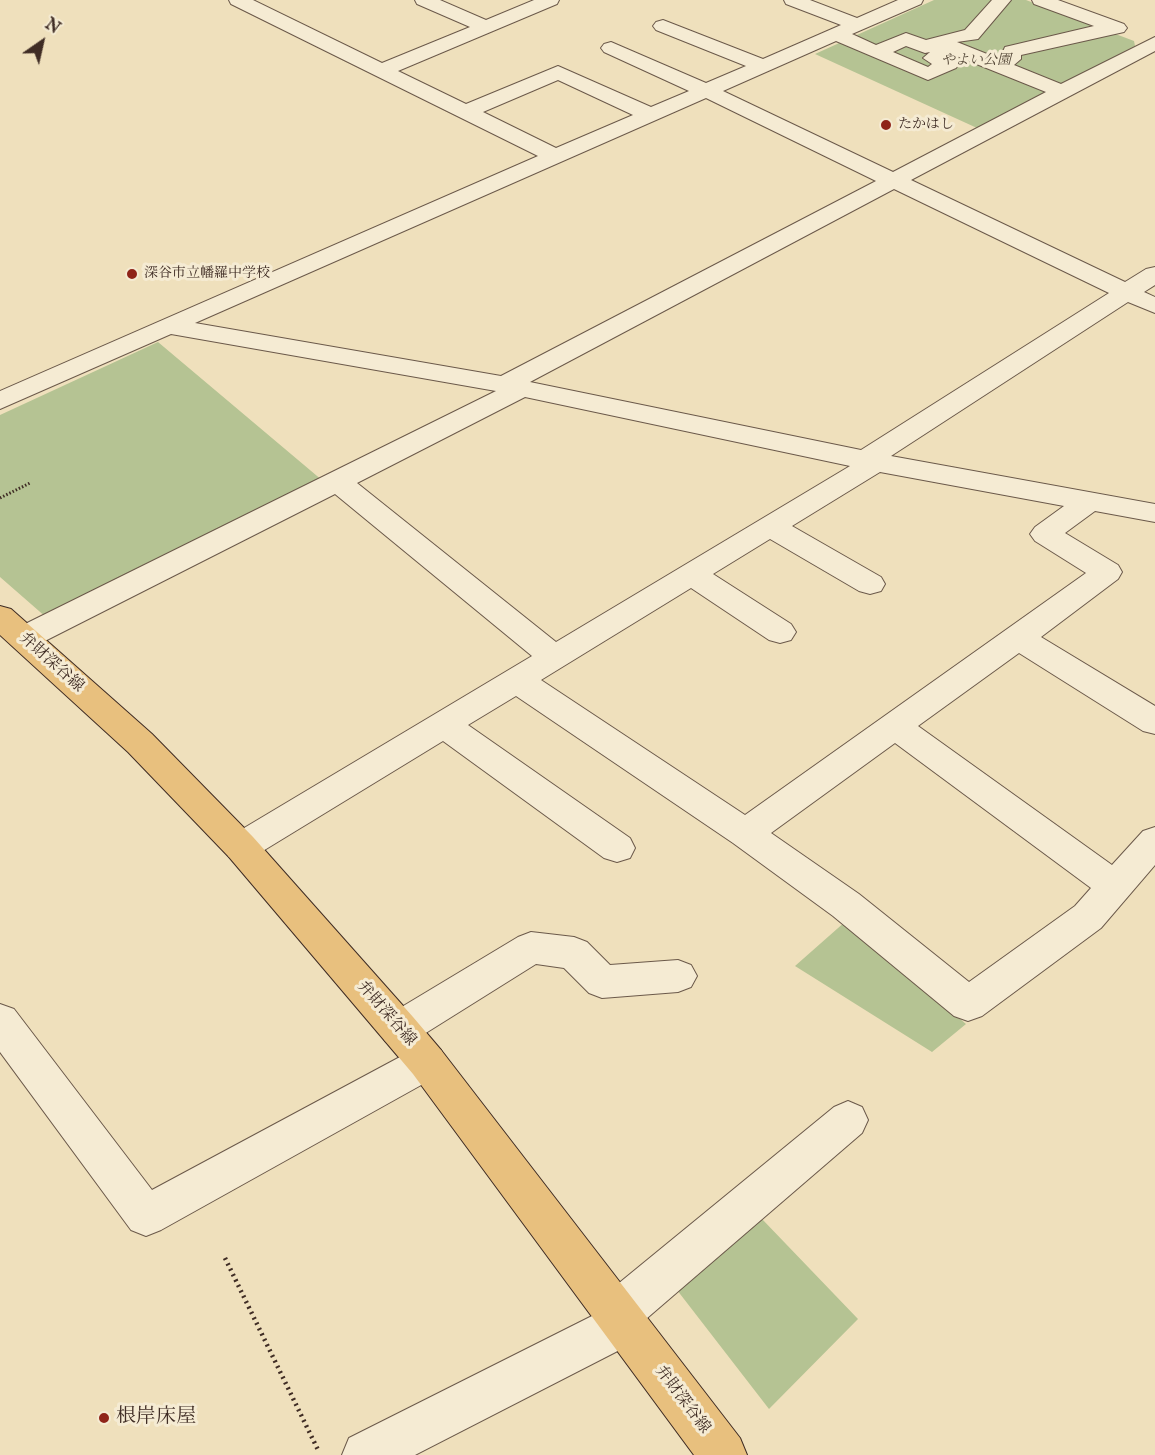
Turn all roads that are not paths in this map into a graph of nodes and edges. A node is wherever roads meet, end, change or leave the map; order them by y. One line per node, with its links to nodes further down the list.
1 (238, 0): 9 (street)
2 (424, 0): 12 (street)
3 (550, 0): 12 (street)
4 (793, 0): 10 (street)
5 (914, 0): 10 (street)
6 (1002, 0): 15 (street)
7 (1041, 0): 13 (street)
8 (285, 4): 9 (street)
9 (263, 12): 22 (street)
10 (858, 25): 14 (street)
11 (663, 26): 20 (street)
12 (486, 27): 22 (street)
13 (1114, 27): 16 (street); 21 (street)
14 (836, 34): 19 (street); 20 (street)
15 (971, 35): 18 (street); 21 (street)
16 (1155, 43): 24 (street)
17 (611, 48): 23 (street)
18 (938, 49): 19 (street); 19 (street); 21 (street)
19 (876, 52)
20 (764, 66): 23 (street)
21 (1005, 68): 24 (street)
22 (381, 70): 25 (street)
23 (707, 91): 26 (street); 28 (street)
24 (1063, 92): 28 (street)
25 (466, 112): 26 (street); 27 (street)
26 (650, 116): 27 (street)
27 (557, 157): 32 (street)
28 (895, 181): 30 (street); 33 (street)
29 (1155, 274): 30 (street)
30 (1126, 292): 31 (street); 35 (street)
31 (1155, 306)
32 (168, 326): 33 (street); 34 (street)
33 (513, 387): 35 (street); 36 (street)
34 (0, 401)
35 (871, 461): 37 (street); 39 (street)
36 (338, 482): 42 (street); 45 (street)
37 (1091, 500): 38 (street); 44 (street)
38 (1155, 513)
39 (771, 527): 40 (street); 41 (street)
40 (692, 575): 43 (street); 45 (street)
41 (870, 584)
42 (12, 627): 52 (main road, 弁財深谷線)
43 (780, 632)
44 (1018, 638): 47 (street); 49 (street)
45 (555, 658): 46 (street)
46 (518, 681): 48 (street); 50 (street)
47 (1155, 722)
48 (443, 723): 52 (street); 53 (street)
49 (896, 727): 50 (street); 54 (street)
50 (745, 833): 54 (street)
51 (1155, 841): 54 (street)
52 (241, 847): 57 (main road, 弁財深谷線)
53 (617, 848)
54 (1115, 886)
55 (678, 976): 57 (street)
56 (0, 1021): 58 (street)
57 (399, 1029): 58 (main road, 弁財深谷線)
58 (427, 1062): 60 (main road, 弁財深谷線)
59 (848, 1120): 60 (street)
60 (621, 1318): 61 (street); 62 (main road, 弁財深谷線)
61 (366, 1455)
62 (723, 1455)

